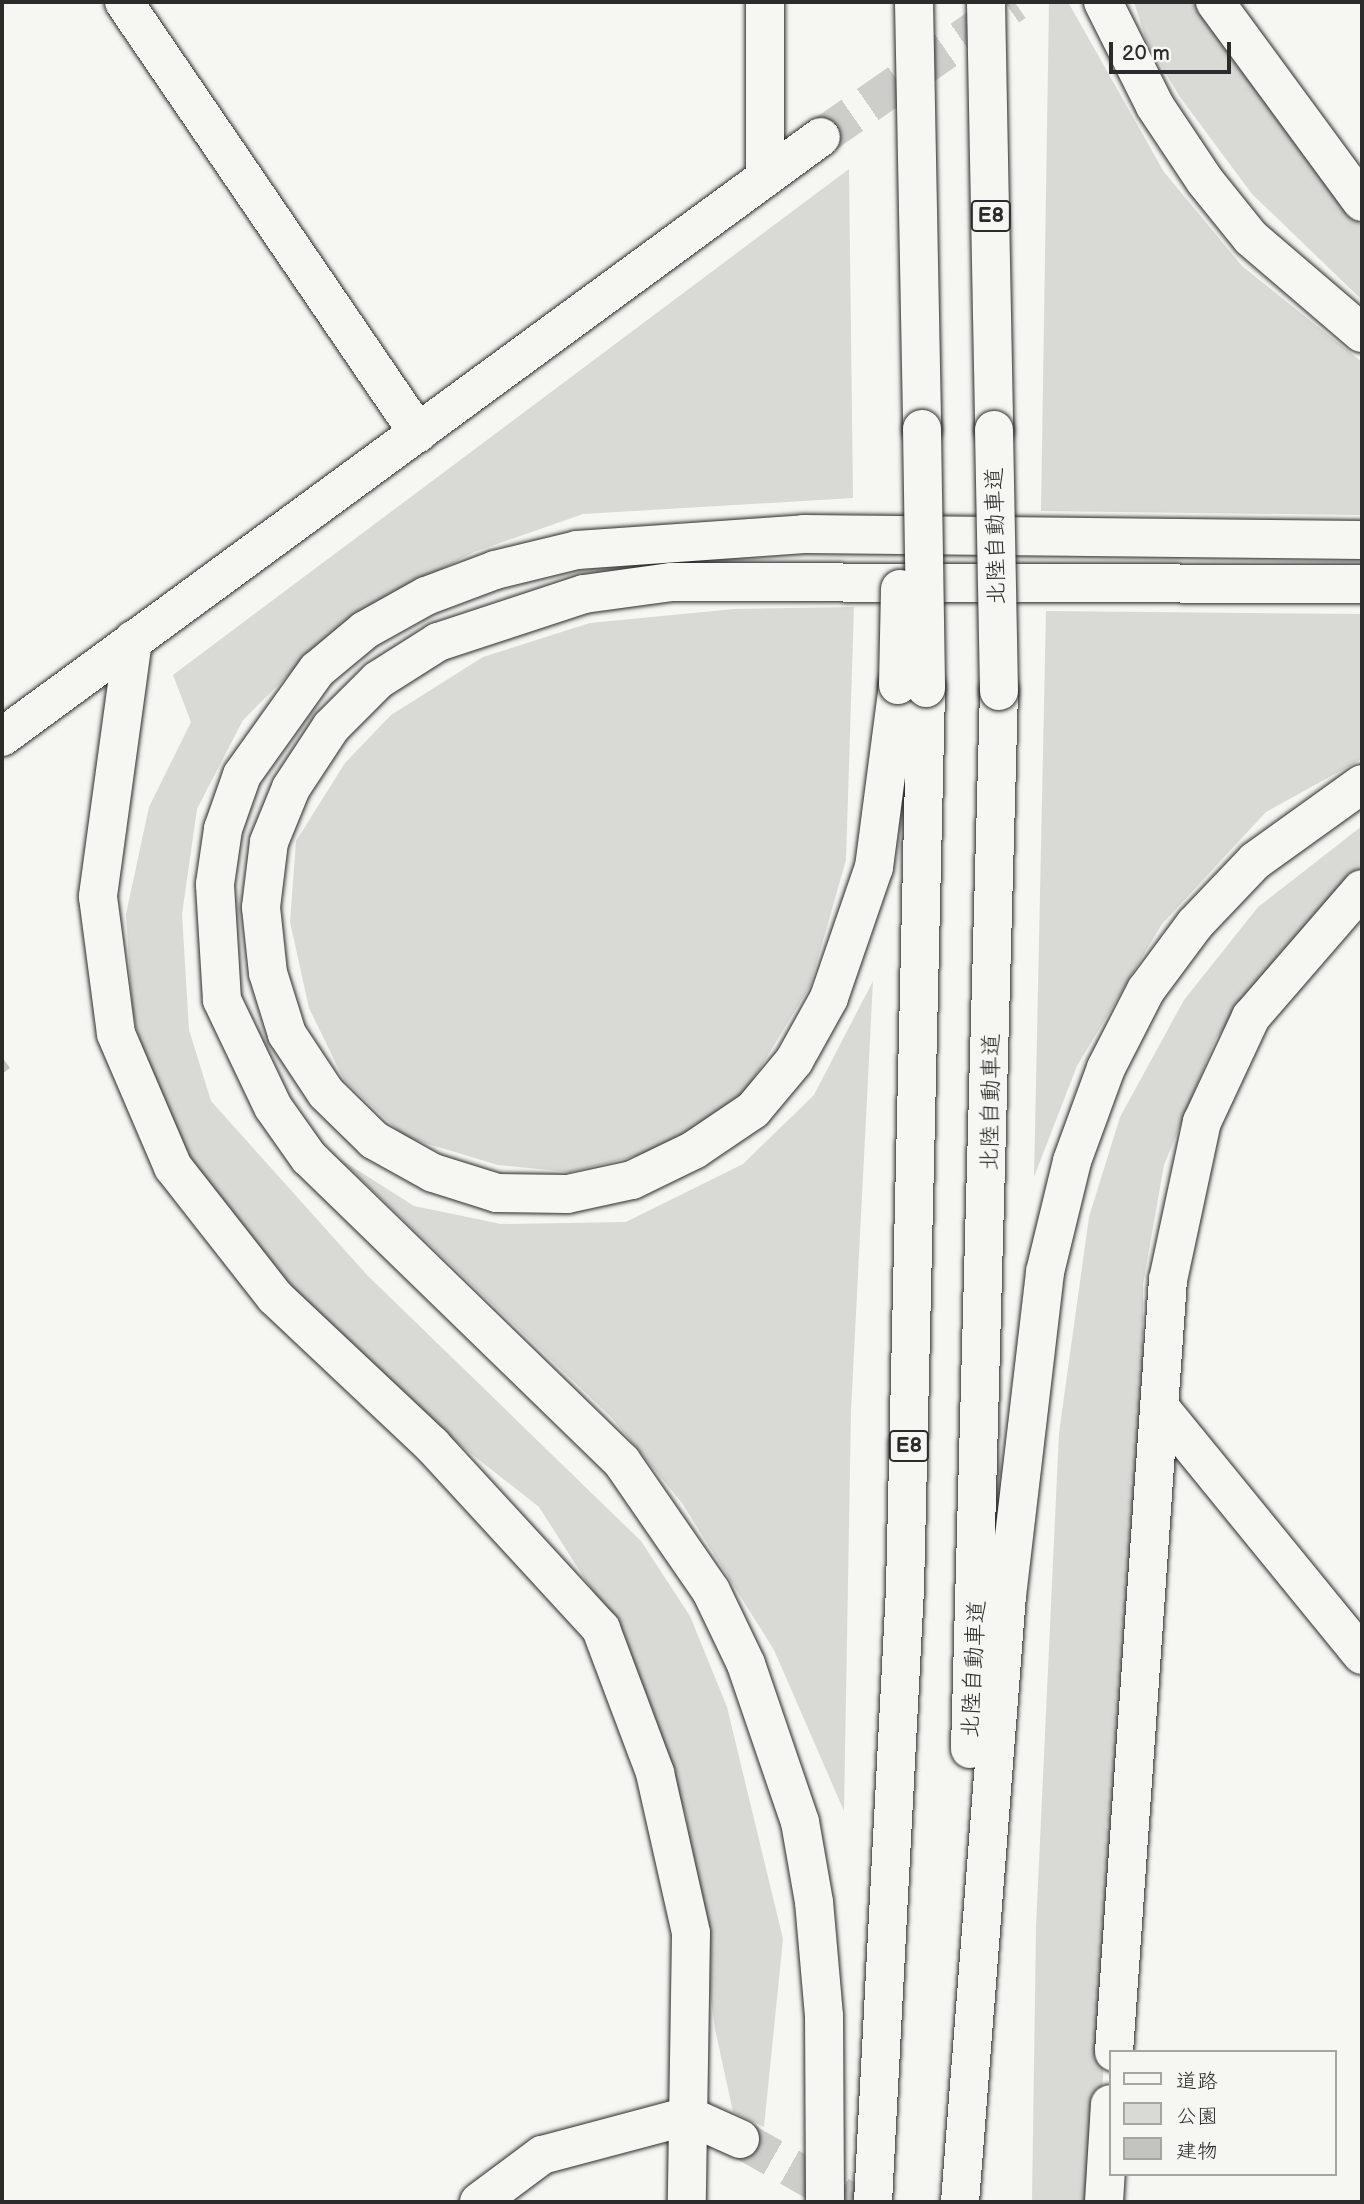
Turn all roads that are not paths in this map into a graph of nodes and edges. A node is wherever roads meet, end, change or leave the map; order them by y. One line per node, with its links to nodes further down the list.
1 (124, 2): 13 (main road)
2 (765, 2): 9 (main road)
3 (895, 2): 12 (main road)
4 (914, 2): 12 (main road, E8)
5 (986, 2): 31 (main road, 北陸自動車道 / E8, bridge)
6 (1104, 2): 11 (main road)
7 (1215, 2): 10 (main road)
8 (821, 136): 9 (main road)
9 (765, 174): 13 (main road)
10 (1362, 202)
11 (1362, 334)
12 (913, 427): 17 (main road, E8, bridge)
13 (418, 433): 16 (main road)
14 (1362, 540): 29 (main road)
15 (1362, 584): 17 (main road)
16 (133, 640): 18 (main road); 24 (main road)
17 (912, 687): 30 (main road, E8)
18 (2, 737)
19 (1362, 784): 32 (main road)
20 (1362, 889): 21 (main road)
21 (1162, 1410): 22 (main road); 23 (main road)
22 (1362, 1655)
23 (1114, 2050)
24 (689, 2116): 26 (main road); 27 (main road); 28 (main road)
25 (1108, 2137): 33 (main road)
26 (740, 2139)
27 (479, 2202)
28 (687, 2202)
29 (825, 2202)
30 (873, 2202)
31 (945, 2202)
32 (960, 2202)
33 (1104, 2202)

